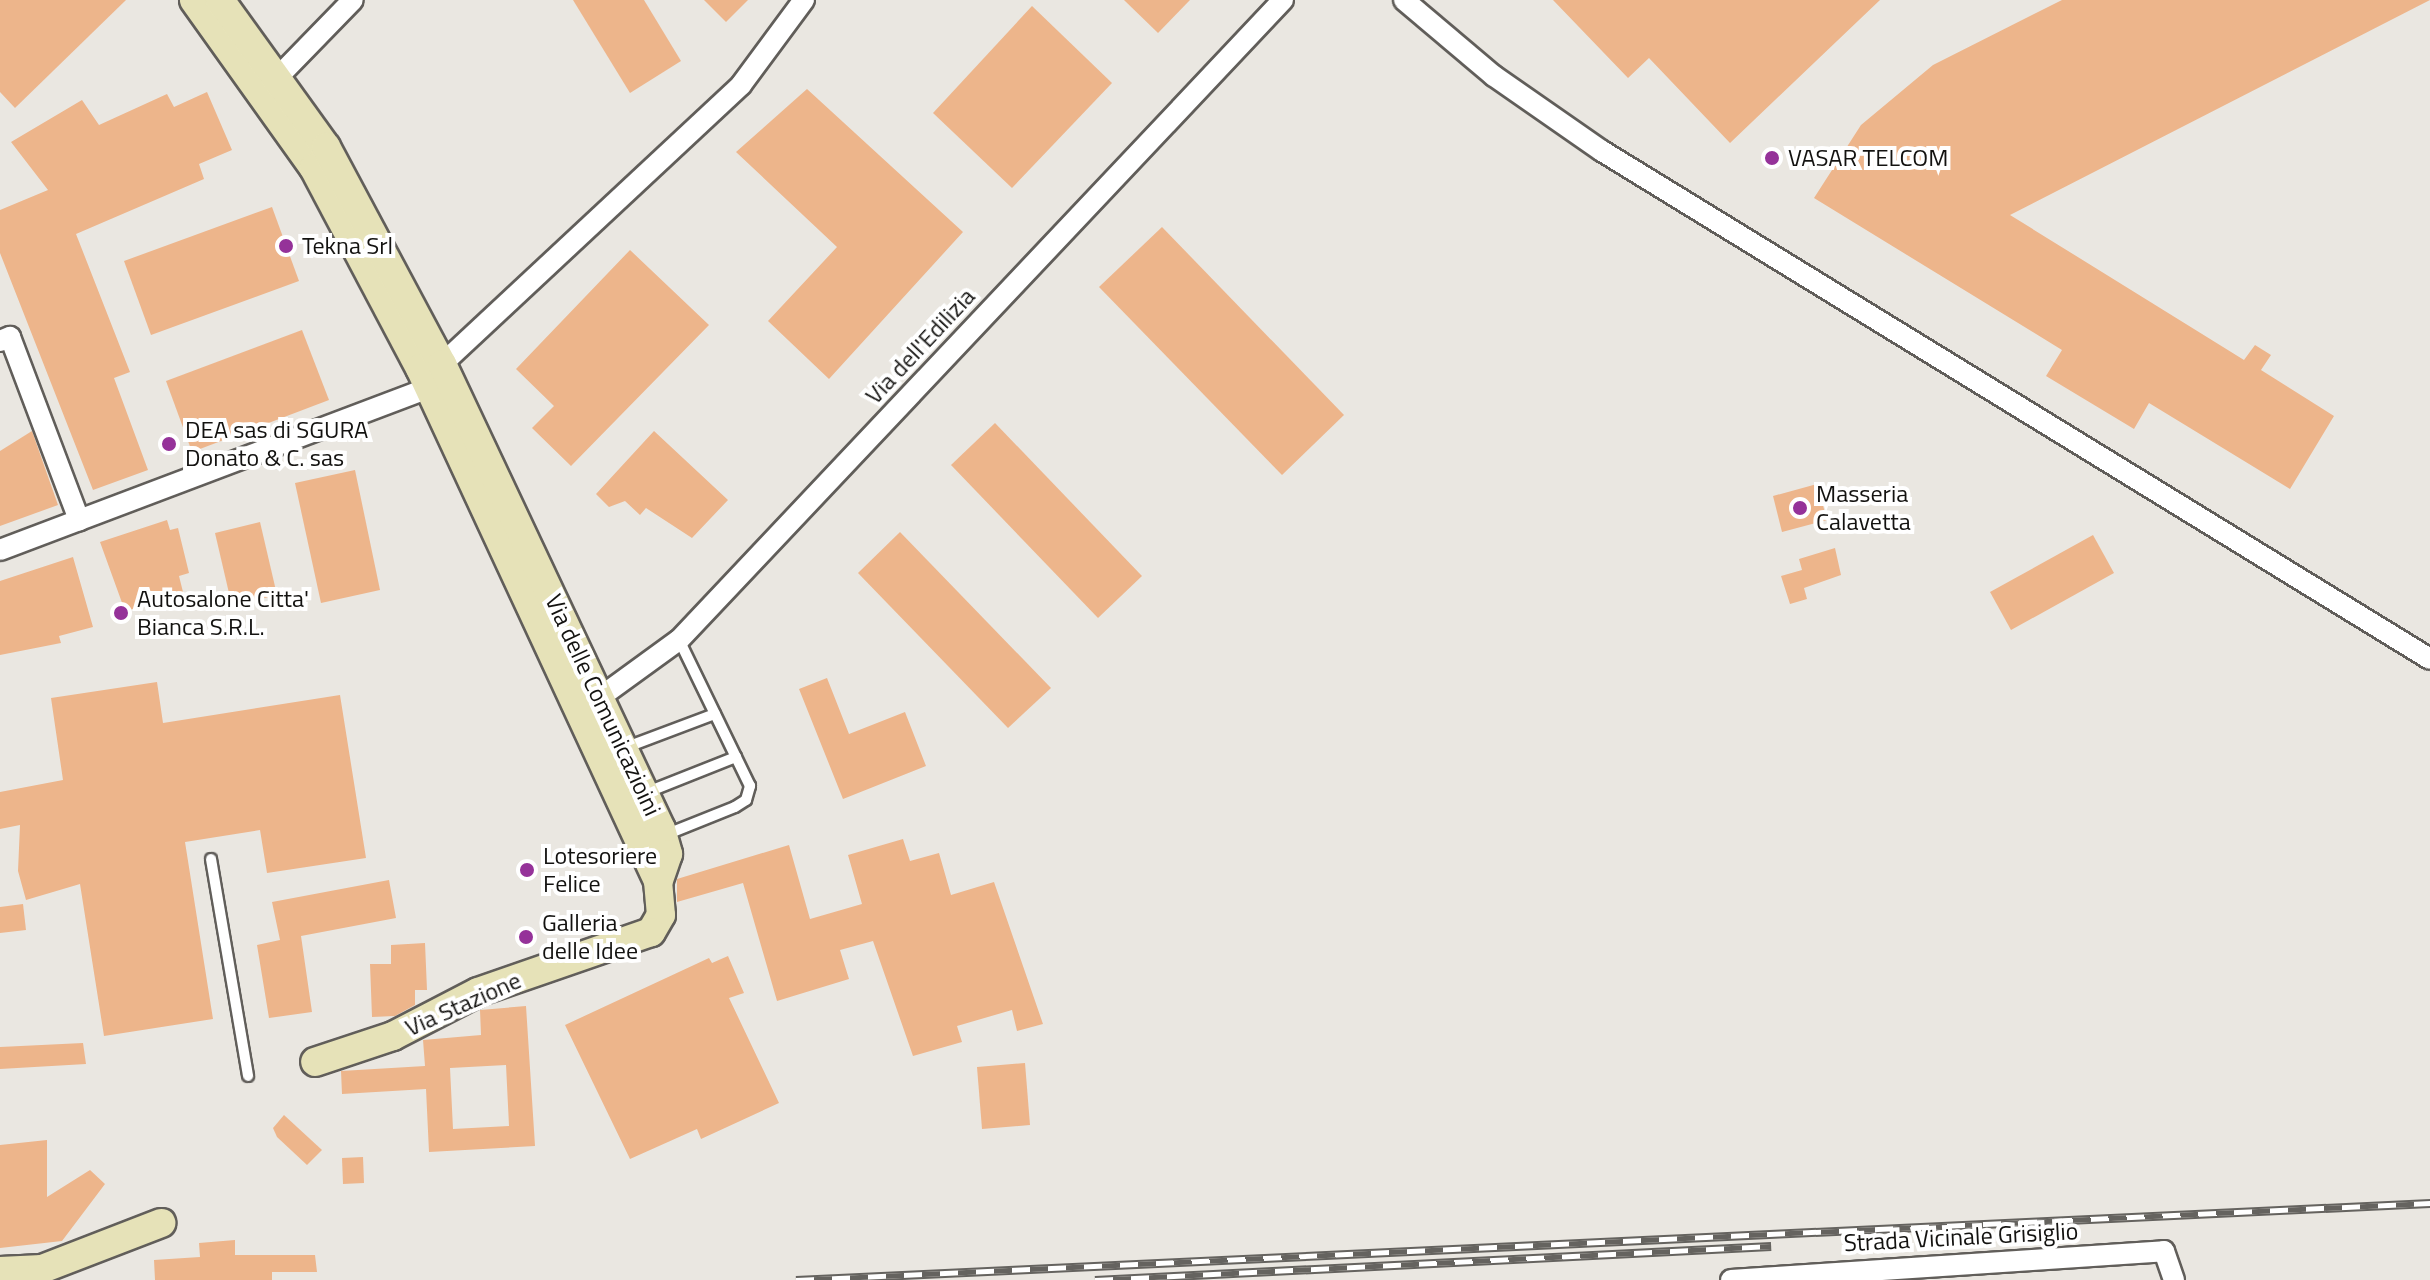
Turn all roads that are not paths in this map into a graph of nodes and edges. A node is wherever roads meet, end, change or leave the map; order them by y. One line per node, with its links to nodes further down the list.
1 (194, 0): 10 (street, Via delle Comunicazioini)
2 (220, 0): 7 (street, Via delle Comunicazioini)
3 (353, 0): 7 (street)
4 (804, 0): 9 (street)
5 (1283, 0): 13 (street, Via dell'Edilizia)
6 (1404, 0): 14 (street)
7 (278, 77): 9 (street, Via delle Comunicazioini)
8 (0, 341): 11 (street)
9 (442, 364): 15 (street, Via delle Comunicazioini)
10 (429, 388): 11 (street); 15 (street, Via delle Comunicazioini)
11 (79, 520): 12 (street)
12 (0, 550)
13 (679, 640): 15 (street, Via dell'Edilizia); 16 (lane)
14 (2430, 659)
15 (591, 705): 17 (street, Via delle Comunicazioini); 22 (street, Via delle Comunicazioini)
16 (715, 714): 17 (lane); 18 (lane)
17 (624, 748): 19 (street, Via delle Comunicazioini)
18 (736, 757): 19 (lane); 20 (lane)
19 (645, 793): 20 (street, Via delle Comunicazioini)
20 (663, 835): 22 (street, Via delle Comunicazioini)
21 (211, 859): 24 (lane)
22 (658, 881): 23 (street, Via Stazione)
23 (315, 1062)
24 (248, 1076)
25 (161, 1223): 26 (street)
26 (0, 1271)
27 (1731, 1280): 28 (street, Strada Vicinale Grisiglio)
28 (2174, 1280)

